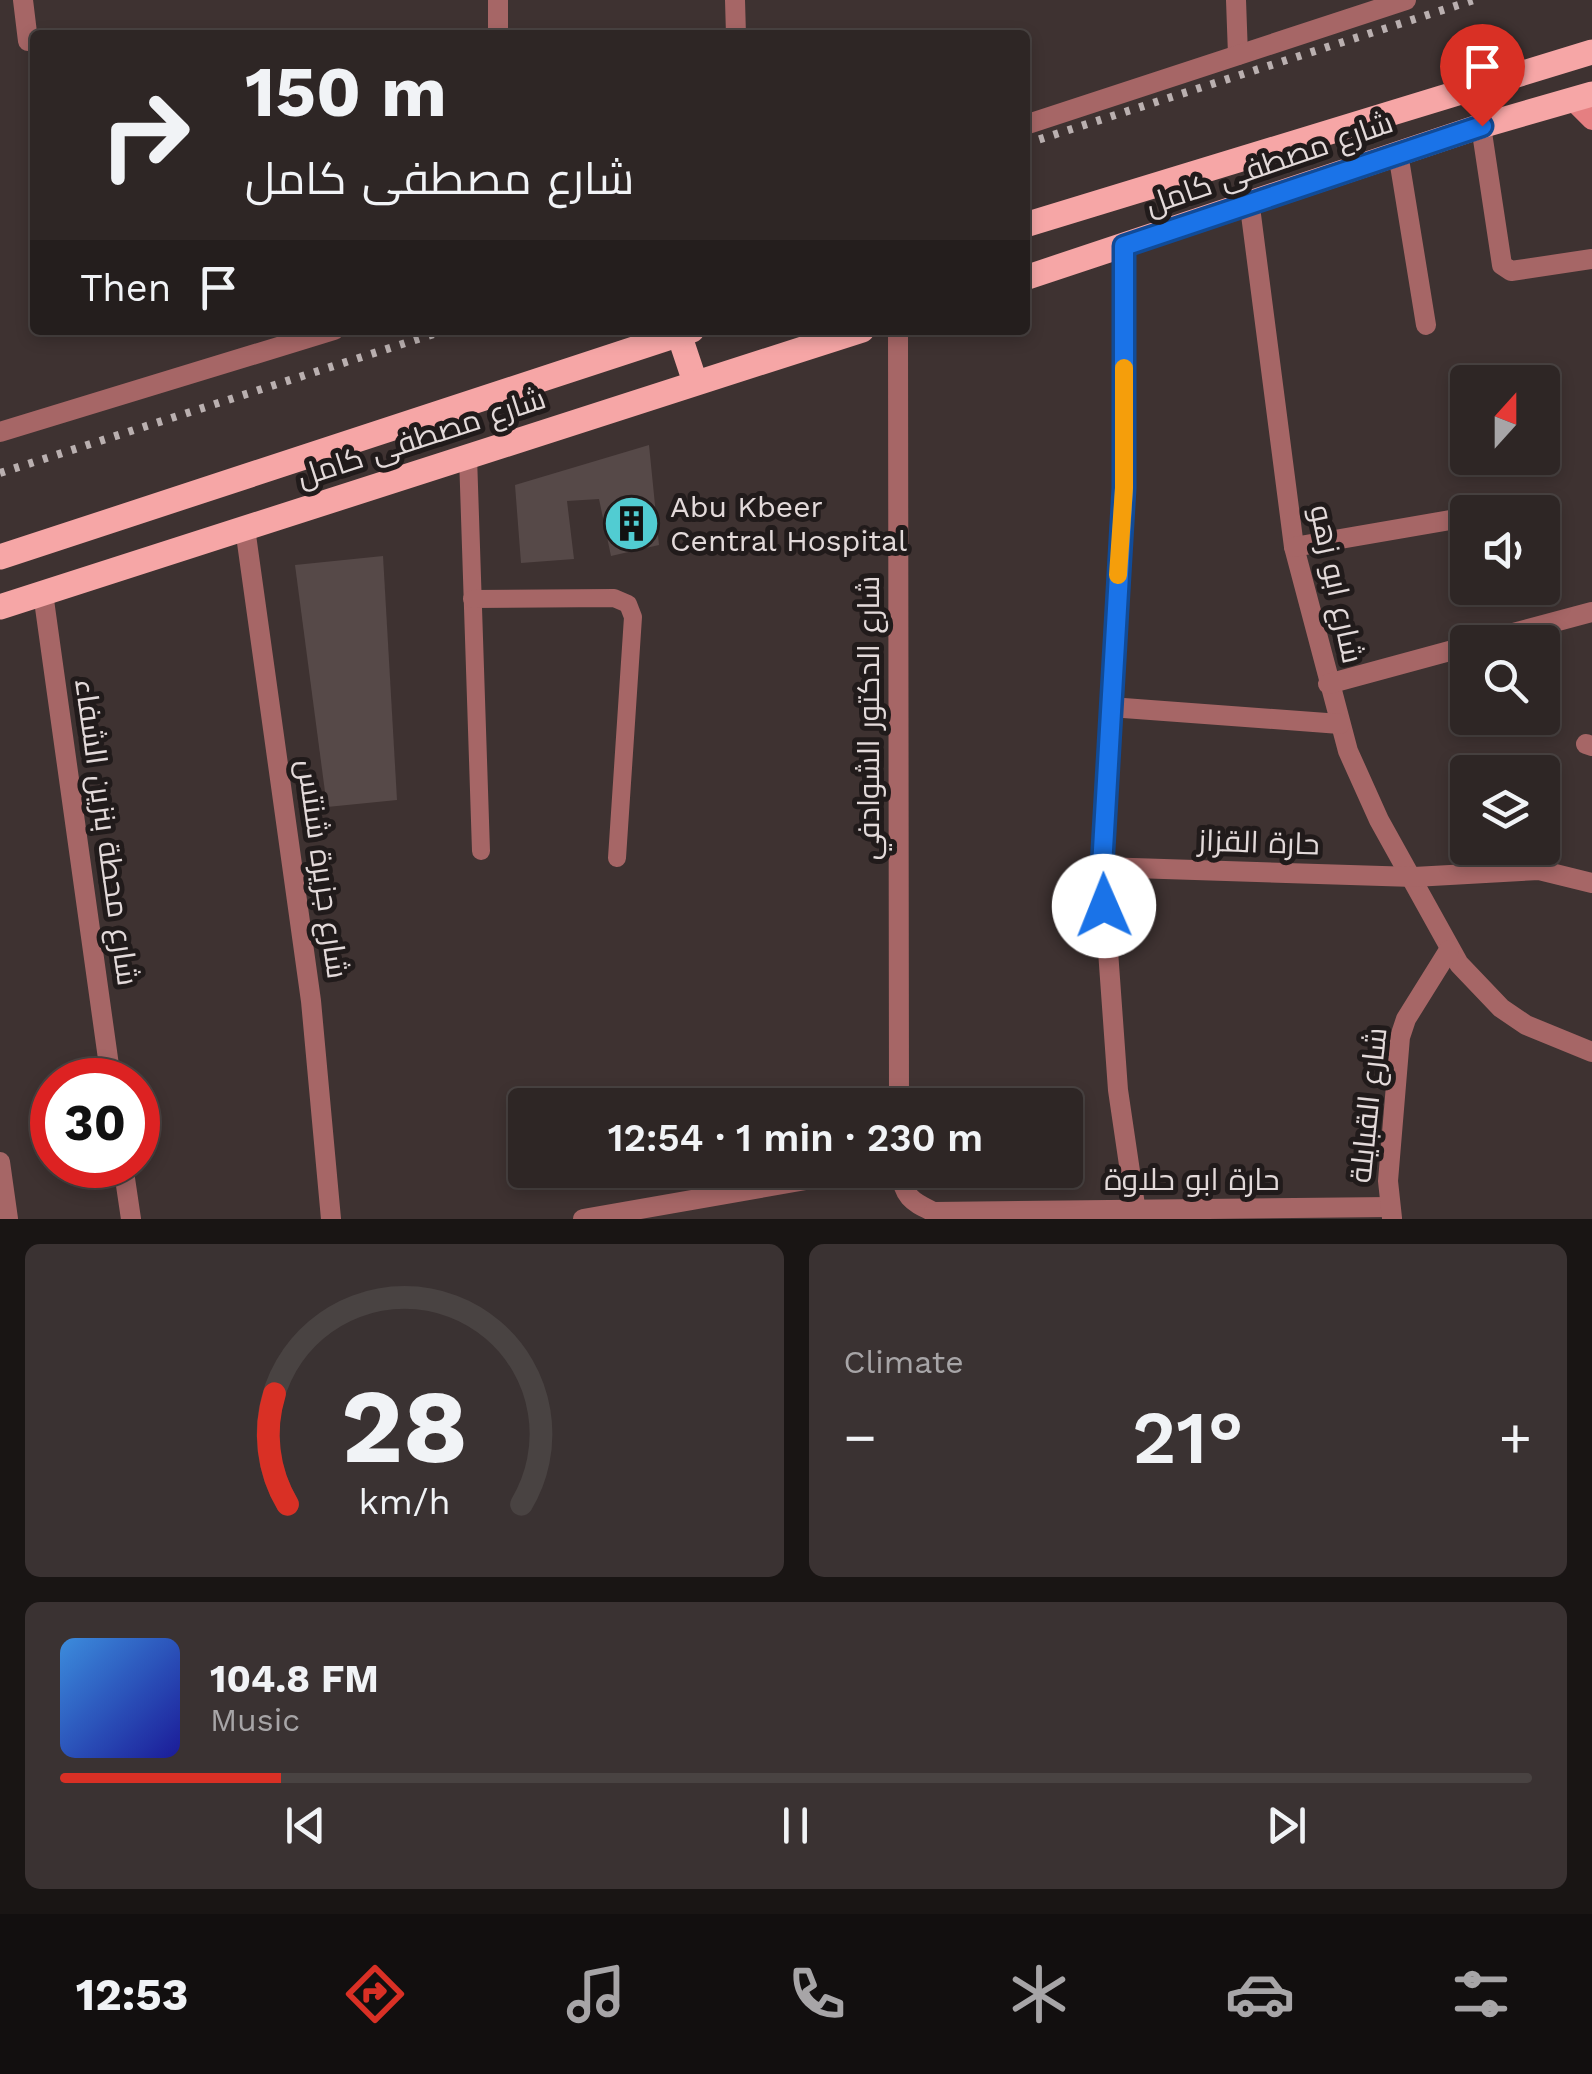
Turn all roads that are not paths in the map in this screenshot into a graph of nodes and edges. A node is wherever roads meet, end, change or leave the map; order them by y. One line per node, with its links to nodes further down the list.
1 (23, 0): 9 (street)
2 (498, 0): 7 (street)
3 (734, 0): 8 (street)
4 (1236, 0): 11 (street)
5 (1406, 0): 6 (street)
6 (1363, 7): 11 (street)
7 (498, 30)
8 (736, 30)
9 (28, 42)
10 (1592, 52): 18 (main road, شارع مصطفى كامل)
11 (1238, 55): 14 (street)
12 (1582, 96): 13 (main road); 15 (main road, شارع مصطفى كامل)
13 (1592, 120)
14 (1030, 123)
15 (1482, 126): 16 (main road, شارع مصطفى كامل); 20 (street)
16 (1398, 154): 17 (main road, شارع مصطفى كامل); 22 (street)
17 (1250, 206): 19 (main road, شارع مصطفى كامل); 33 (street, شارع ابو زهو)
18 (1030, 223)
19 (1124, 246): 21 (main road, شارع مصطفى كامل); 42 (street)
20 (1592, 259)
21 (1030, 276)
22 (1426, 325)
23 (318, 335): 29 (street)
24 (676, 335): 34 (main road, شارع مصطفى كامل)
25 (686, 335): 28 (main road)
26 (846, 335): 28 (main road, شارع مصطفى كامل)
27 (898, 335): 52 (street, شارع الدكتور الشوادفي)
28 (695, 382): 30 (main road, شارع مصطفى كامل)
29 (0, 432)
30 (468, 456): 32 (main road, شارع مصطفى كامل); 36 (lane)
31 (1450, 520): 33 (street)
32 (245, 528): 35 (main road, شارع مصطفى كامل); 62 (street, شارع جزيرة شنتس)
33 (1294, 548): 41 (street, شارع ابو زهو)
34 (0, 557)
35 (43, 593): 37 (main road, شارع مصطفى كامل); 51 (street, شارع محطة بنزين الشفاء)
36 (472, 599): 44 (lane); 45 (lane)
37 (0, 607)
38 (1592, 612): 39 (street)
39 (1543, 625)
40 (1450, 651): 41 (street)
41 (1328, 684): 43 (street, شارع ابو زهو)
42 (1110, 706): 43 (street); 46 (street)
43 (1340, 724): 47 (street, شارع ابو زهو)
44 (482, 852)
45 (617, 858)
46 (1102, 867): 47 (street, حارة القزاز); 57 (street)
47 (1414, 878): 48 (street, حارة القزاز); 49 (street, شارع ابو زهو)
48 (1592, 883)
49 (1449, 950): 50 (street, شارع ابو زهو); 58 (street, شارع القبايلة)
50 (1592, 1052)
51 (108, 1058)
52 (898, 1088)
53 (0, 1162): 60 (street)
54 (126, 1188): 61 (street)
55 (761, 1188): 63 (street)
56 (904, 1188): 59 (street)
57 (1136, 1213): 58 (street, حارة ابو حلاوة); 59 (street, حارة ابو حلاوة)
58 (1391, 1213)
59 (940, 1215)
60 (8, 1219)
61 (131, 1219)
62 (331, 1219)
63 (583, 1219)

